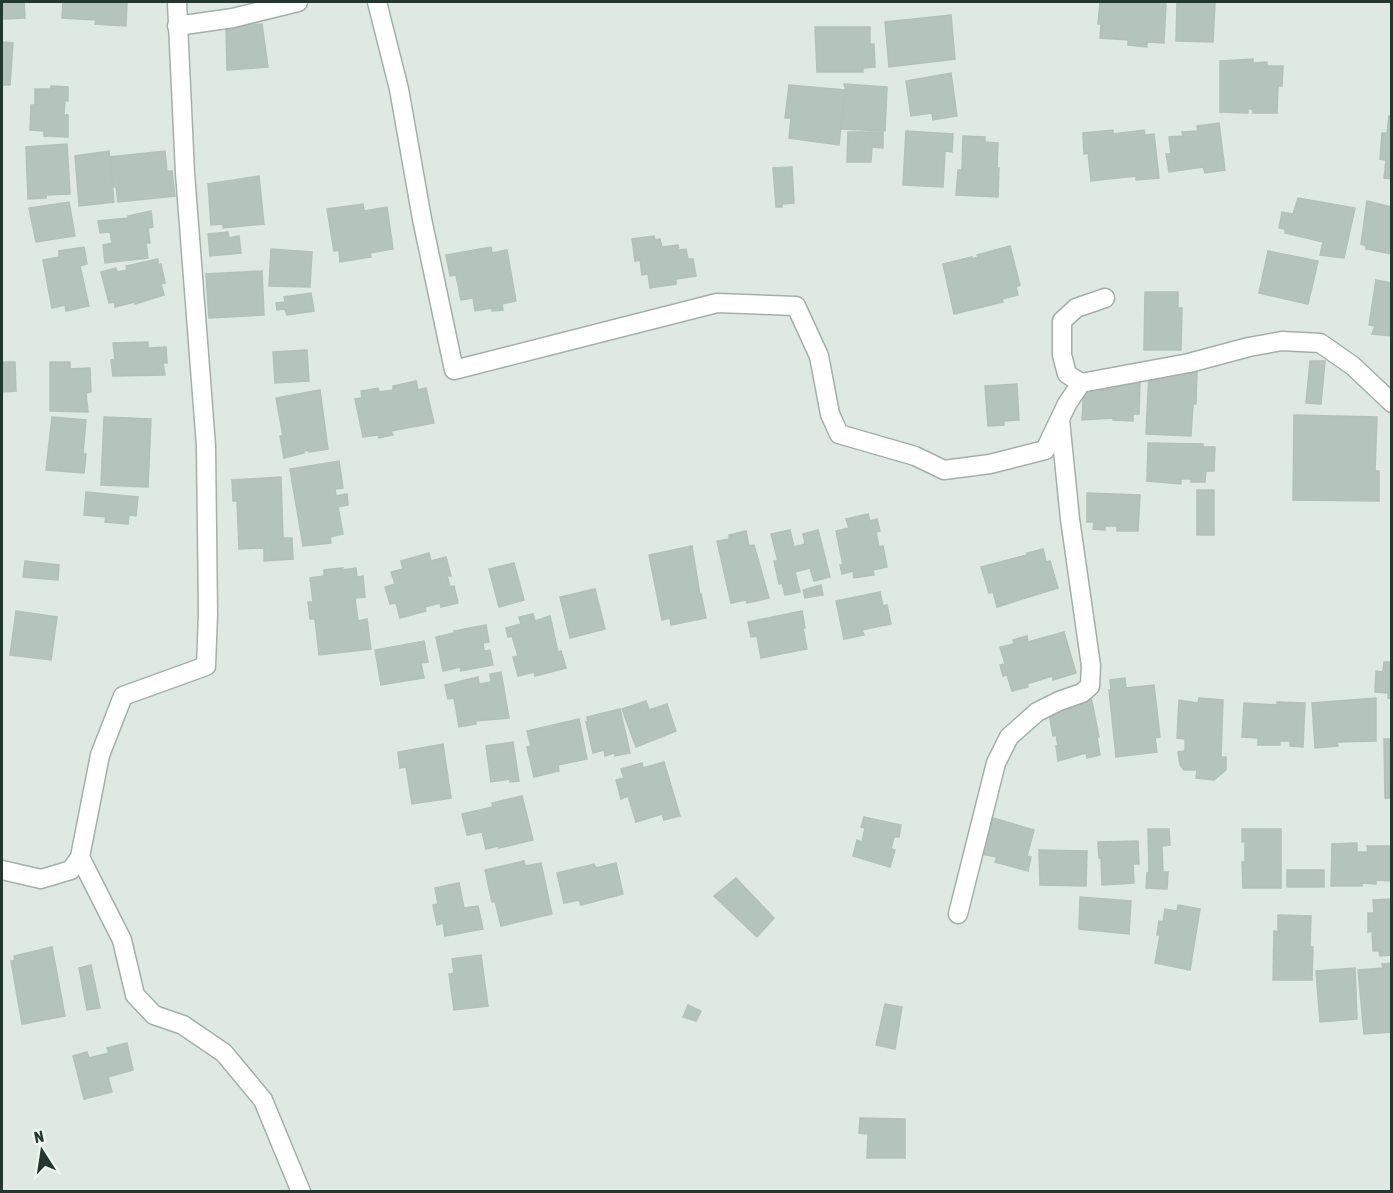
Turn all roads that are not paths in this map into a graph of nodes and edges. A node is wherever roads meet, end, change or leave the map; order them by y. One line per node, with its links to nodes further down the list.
1 (177, 2): 5 (street)
2 (298, 2): 4 (street)
3 (377, 2): 9 (street)
4 (257, 7): 5 (street)
5 (177, 26): 10 (street)
6 (1105, 298): 7 (street)
7 (1081, 383): 8 (street); 9 (street)
8 (1392, 403)
9 (1060, 420): 12 (street)
10 (80, 857): 11 (street); 13 (street)
11 (2, 870)
12 (958, 914)
13 (301, 1191)

